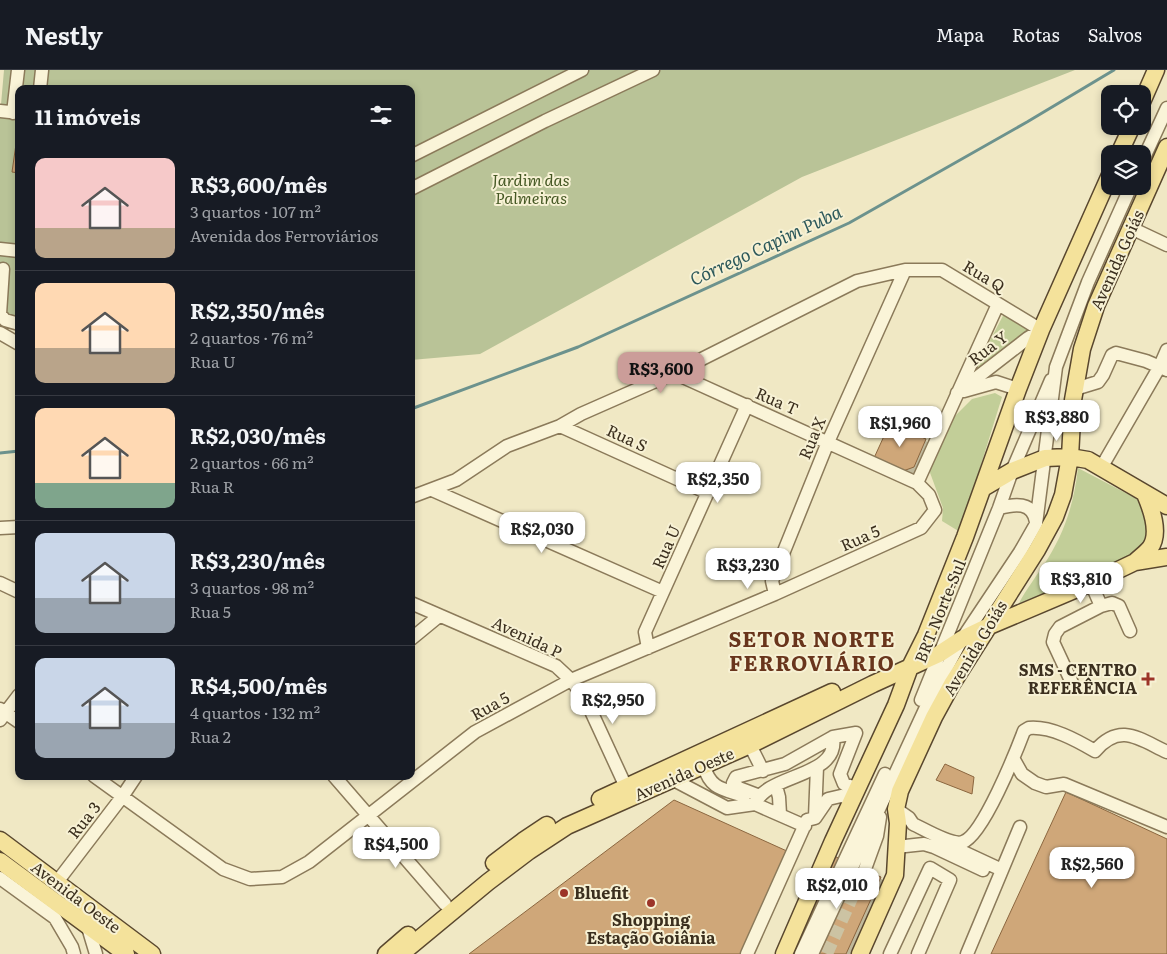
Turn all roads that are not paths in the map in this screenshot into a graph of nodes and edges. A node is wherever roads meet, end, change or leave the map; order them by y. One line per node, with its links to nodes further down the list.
1 (18, 70): 6 (street)
2 (42, 70): 7 (street)
3 (582, 70): 14 (street)
4 (653, 70): 15 (street)
5 (1156, 70): 8 (main road)
6 (17, 85)
7 (40, 85)
8 (1149, 85)
9 (1167, 108): 12 (street)
10 (0, 111): 11 (street)
11 (15, 113)
12 (1150, 145)
13 (1167, 147): 18 (main road, Avenida Goiás)
14 (415, 154)
15 (415, 187)
16 (1101, 195): 26 (main road)
17 (1127, 195): 32 (street)
18 (1131, 228): 19 (street); 36 (main road, Avenida Goiás)
19 (1167, 245)
20 (0, 249): 21 (street)
21 (15, 251)
22 (3, 269): 25 (street)
23 (905, 270): 24 (street, Rua Q); 34 (street, Rua Q); 40 (street, Rua X)
24 (998, 304): 26 (street, Rua Q); 37 (street, Rua Y)
25 (15, 323)
26 (1041, 330): 35 (main road); 37 (street, Rua Y)
27 (0, 333): 28 (street)
28 (15, 342)
29 (0, 343): 30 (street)
30 (15, 345)
31 (1167, 350): 33 (street)
32 (1056, 366): 42 (street, BRT Norte-Sul); 44 (street, BRT Norte-Sul)
33 (1164, 368): 36 (street); 43 (street)
34 (674, 373): 38 (street, Rua T); 39 (street, Rua Q)
35 (1018, 389): 37 (street, Rua Y); 46 (main road)
36 (1075, 389): 41 (main road, Avenida Goiás)
37 (957, 393): 45 (street, Rua Y)
38 (747, 405): 40 (street, Rua T); 48 (street, Rua U)
39 (560, 426): 47 (street, Rua Q); 48 (street, Rua S)
40 (828, 442): 45 (street, Rua T); 63 (street, Rua X)
41 (1070, 457): 42 (main road); 43 (main road); 67 (main road, Avenida Goiás)
42 (1045, 458): 44 (main road); 54 (street, BRT Norte-Sul)
43 (1101, 468): 49 (main road)
44 (1012, 472): 46 (main road); 52 (street, BRT Norte-Sul)
45 (917, 483): 53 (street, Rua T)
46 (983, 488): 72 (main road)
47 (432, 490): 50 (street, Rua Q); 62 (street)
48 (708, 493): 62 (street, Rua U)
49 (1145, 494): 51 (main road); 58 (main road)
50 (415, 496)
51 (1167, 506)
52 (999, 508): 54 (street); 73 (street, BRT Norte-Sul)
53 (935, 510): 63 (street, Rua 5)
54 (1036, 524): 70 (street, BRT Norte-Sul)
55 (15, 527): 56 (street)
56 (0, 528)
57 (1167, 558): 58 (main road)
58 (1135, 562): 60 (main road, Avenida Oeste)
59 (0, 582): 61 (street)
60 (1091, 583): 65 (street); 67 (main road, Avenida Oeste)
61 (15, 590)
62 (663, 592): 71 (street, Rua U)
63 (775, 594): 71 (street, Rua 5)
64 (415, 605): 66 (street, Avenida P)
65 (1101, 606): 68 (street); 77 (street)
66 (439, 616): 69 (street); 75 (street, Avenida P)
67 (987, 627): 70 (main road, Avenida Oeste); 104 (main road, Avenida Goiás)
68 (1130, 630)
69 (415, 636)
70 (962, 640): 73 (main road, Avenida Oeste); 101 (street, BRT Norte-Sul)
71 (648, 648): 75 (street, Rua 5)
72 (918, 651): 74 (main road); 97 (main road, Avenida Oeste)
73 (939, 654): 74 (main road, Avenida Oeste); 95 (street, BRT Norte-Sul)
74 (910, 667): 76 (main road, Avenida Oeste); 79 (main road)
75 (571, 680): 89 (street, Rua 5); 97 (street, Avenida P)
76 (872, 684): 79 (main road); 83 (main road, Avenida Oeste)
77 (1073, 686)
78 (15, 699): 80 (street)
79 (896, 705): 99 (main road)
80 (2, 714): 81 (street)
81 (15, 720)
82 (832, 737): 87 (street); 88 (street); 99 (street)
83 (750, 745): 86 (main road, Avenida Oeste); 88 (street)
84 (1167, 752): 85 (street)
85 (1013, 758): 104 (street); 107 (street)
86 (704, 766): 90 (main road, Avenida Oeste); 100 (street)
87 (816, 768): 96 (street); 105 (street)
88 (763, 771): 100 (street)
89 (415, 779)
90 (672, 779): 100 (street); 123 (main road, Avenida Oeste)
91 (99, 780): 98 (street, Rua 5)
92 (133, 780): 98 (street, Rua 3)
93 (337, 780): 103 (street)
94 (413, 780): 103 (street, Rua 5)
95 (881, 781): 99 (street); 126 (street, BRT Norte-Sul)
96 (776, 786): 100 (street); 102 (street)
97 (626, 787): 116 (main road, Avenida Oeste)
98 (122, 797): 103 (street, Rua 5); 115 (street, Rua 3)
99 (853, 799): 105 (street); 125 (main road)
100 (757, 800): 102 (street)
101 (883, 800): 112 (street); 127 (street, BRT Norte-Sul)
102 (780, 812): 105 (street)
103 (368, 815): 116 (street)
104 (897, 816): 109 (main road, Avenida Goiás); 111 (street)
105 (809, 821): 124 (street)
106 (1020, 827): 113 (street)
107 (1167, 827)
108 (0, 840): 115 (main road, Avenida Oeste)
109 (896, 847): 111 (street); 128 (main road, Avenida Goiás)
110 (0, 861): 117 (main road, Avenida Oeste)
111 (979, 863): 113 (street)
112 (865, 869)
113 (1001, 873): 131 (street)
114 (0, 878): 118 (street)
115 (57, 882): 121 (main road, Avenida Oeste)
116 (445, 904): 122 (main road, Avenida Oeste)
117 (87, 924): 119 (street); 120 (main road, Avenida Oeste)
118 (74, 954)
119 (96, 954)
120 (126, 954)
121 (152, 954)
122 (386, 954)
123 (401, 954)
124 (747, 954)
125 (784, 954)
126 (801, 954)
127 (812, 954)
128 (860, 954)
129 (890, 954): 130 (street)
130 (918, 954)
131 (967, 954)

